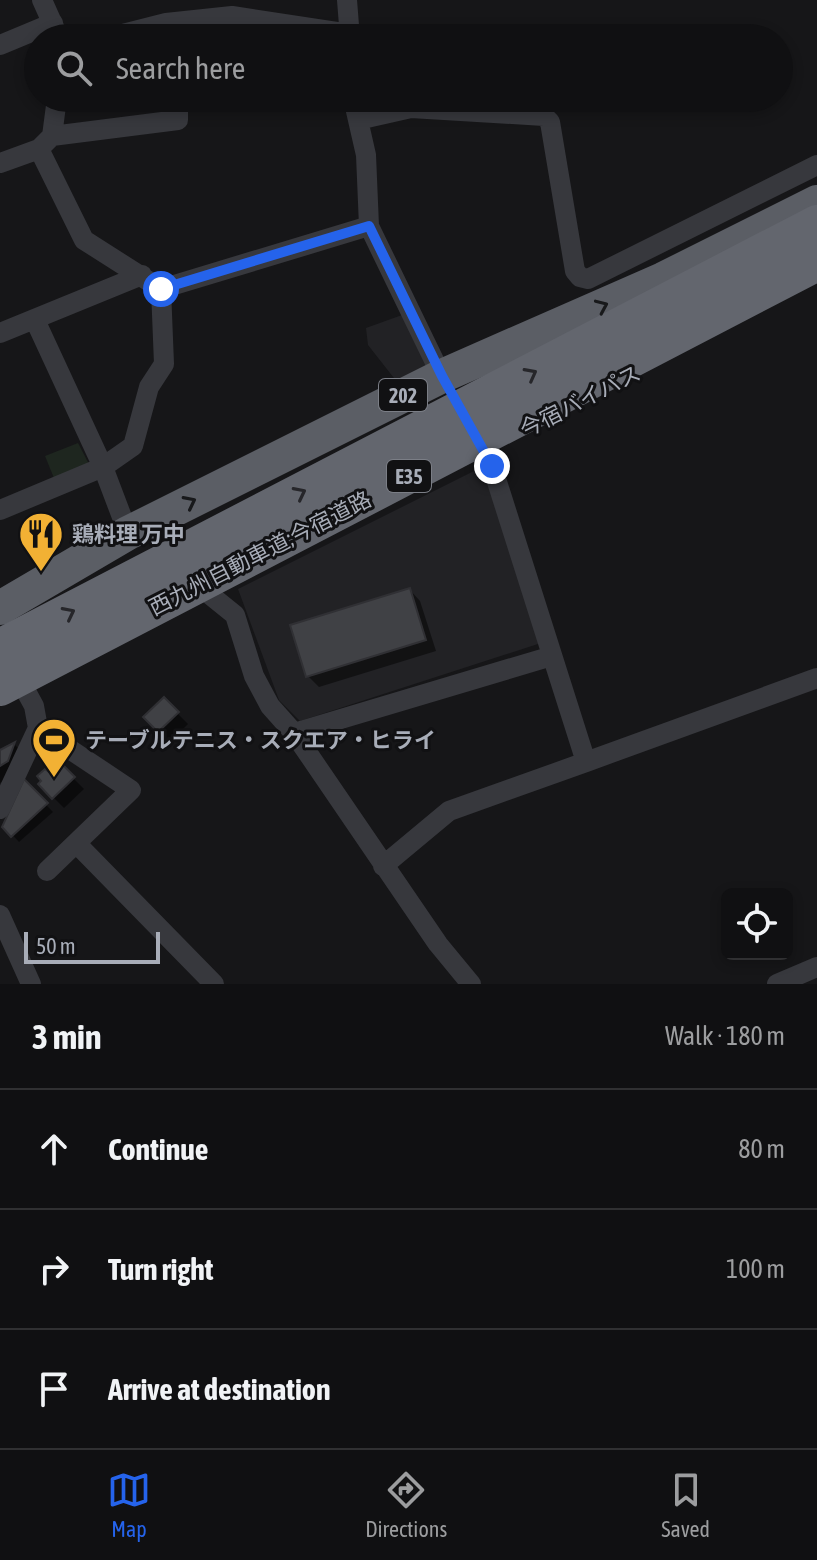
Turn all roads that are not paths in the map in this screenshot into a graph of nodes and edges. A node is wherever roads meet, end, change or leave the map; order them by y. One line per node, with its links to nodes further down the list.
1 (42, 0): 3 (street)
2 (347, 0): 6 (street)
3 (53, 24)
4 (198, 24): 5 (street)
5 (279, 24)
6 (349, 24)
7 (24, 39): 8 (street)
8 (0, 45)
9 (54, 112): 15 (street)
10 (178, 112): 15 (street)
11 (356, 112): 14 (street)
12 (393, 112): 14 (street)
13 (478, 112): 17 (street)
14 (358, 120): 20 (street)
15 (46, 142): 16 (street); 22 (street)
16 (0, 163)
17 (817, 165)
18 (817, 202): 27 (highway, 202, one-way to 18)
19 (817, 224): 34 (highway, 西九州自動車道;今宿道路 / E35, one-way to 19)
20 (369, 226): 24 (street); 27 (street)
21 (817, 262): 37 (highway, 西九州自動車道;今宿道路 / E35)
22 (142, 275): 24 (street); 25 (street)
23 (817, 276): 28 (highway, 今宿バイパス)
24 (161, 289): 29 (street)
25 (35, 320): 26 (street); 29 (street)
26 (0, 333)
27 (442, 376): 28 (street); 31 (highway, 202, one-way to 27)
28 (484, 450): 32 (highway, 今宿バイパス); 35 (street)
29 (103, 467): 30 (street); 31 (street)
30 (0, 510)
31 (128, 533): 33 (highway, 202)
32 (209, 594): 37 (highway, 今宿バイパス); 39 (street)
33 (0, 608)
34 (0, 647): 37 (street)
35 (552, 656): 39 (street); 40 (street)
36 (817, 678): 40 (street)
37 (8, 692): 38 (street)
38 (38, 728): 41 (street); 42 (street)
39 (294, 733): 43 (street)
40 (586, 762): 43 (street)
41 (0, 809)
42 (76, 843): 44 (street); 48 (street)
43 (383, 866): 49 (street)
44 (47, 871)
45 (0, 915): 47 (street)
46 (817, 967): 50 (street)
47 (31, 984)
48 (214, 984)
49 (471, 984)
50 (777, 984)

